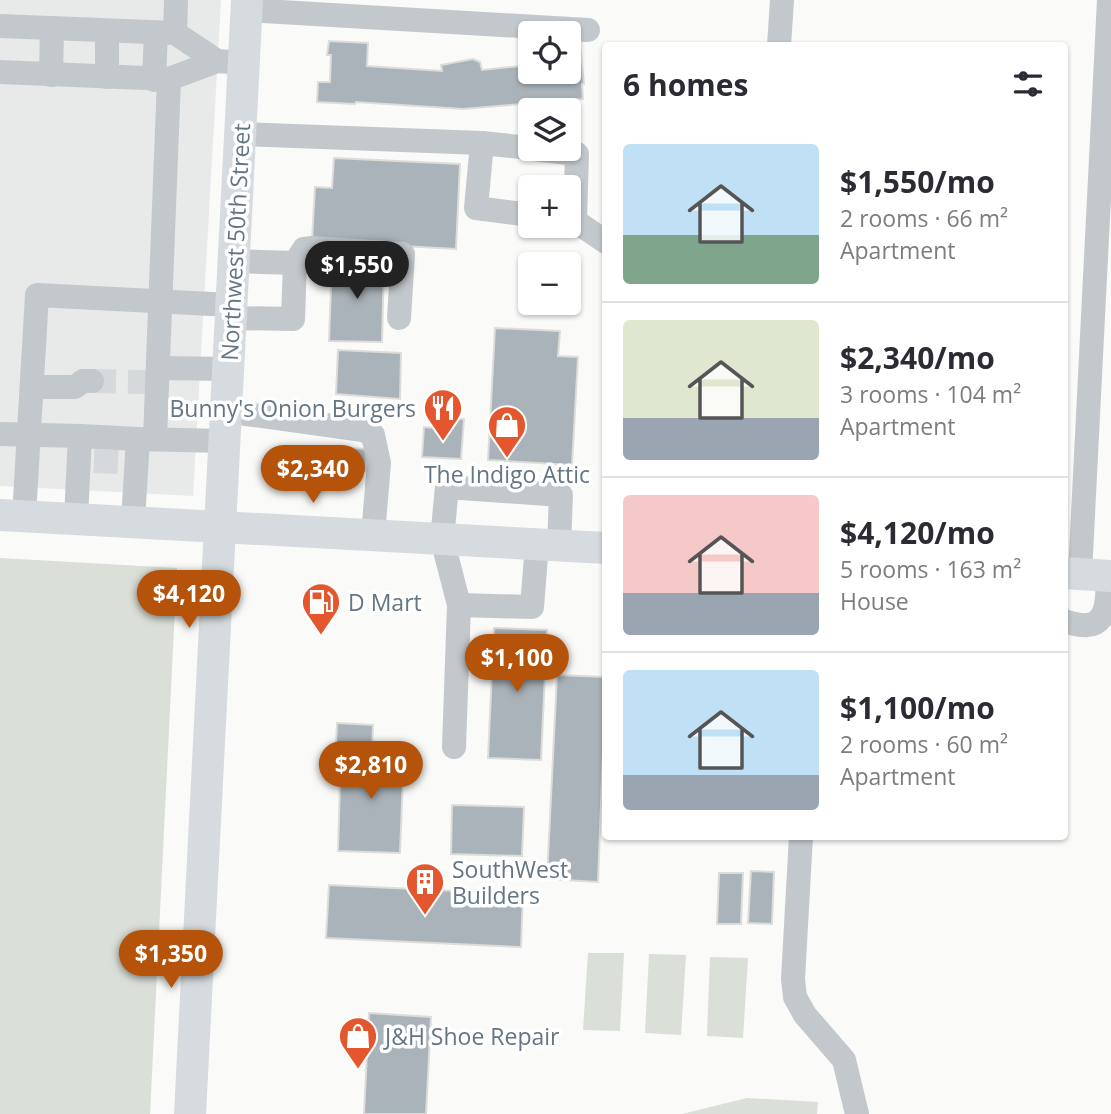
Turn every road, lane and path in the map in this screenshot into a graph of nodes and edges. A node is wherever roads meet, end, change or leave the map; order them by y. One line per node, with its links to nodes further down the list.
1 (176, 0): 9 (street)
2 (782, 0): 10 (street)
3 (1109, 0): 44 (street)
4 (247, 5): 7 (street); 11 (main road, Northwest 50th Street)
5 (0, 26): 6 (street)
6 (52, 28): 8 (street); 13 (street)
7 (588, 30)
8 (107, 31): 9 (street); 14 (street)
9 (165, 33): 11 (street); 15 (street)
10 (779, 42)
11 (230, 62): 15 (street); 16 (main road, Northwest 50th Street)
12 (0, 72): 13 (street)
13 (51, 75): 14 (street)
14 (107, 77): 15 (street)
15 (161, 79): 24 (street)
16 (241, 134): 17 (street); 22 (main road, Northwest 50th Street)
17 (482, 143): 18 (street); 19 (street)
18 (518, 147)
19 (518, 213)
20 (581, 226): 21 (street)
21 (602, 239)
22 (234, 261): 23 (street); 25 (main road, Northwest 50th Street)
23 (295, 263): 25 (street); 26 (street)
24 (161, 302): 25 (street); 28 (street); 29 (street)
25 (231, 312): 27 (main road, Northwest 50th Street)
26 (399, 318)
27 (228, 369): 28 (street); 31 (main road, Northwest 50th Street)
28 (152, 384): 34 (street)
29 (32, 387): 30 (street); 33 (street)
30 (86, 388)
31 (225, 426): 34 (street); 39 (main road, Northwest 50th Street); 40 (street)
32 (0, 434): 33 (street)
33 (29, 434): 35 (street); 36 (street)
34 (137, 450): 35 (street); 38 (street)
35 (84, 453): 37 (street)
36 (12, 515): 37 (main road)
37 (76, 518): 38 (main road)
38 (133, 521): 39 (main road)
39 (220, 526): 40 (main road); 49 (main road, Northwest 50th Street)
40 (373, 536): 41 (main road)
41 (442, 539): 42 (main road); 42 (street); 45 (street)
42 (548, 545): 43 (main road); 45 (street)
43 (602, 548)
44 (1091, 575): 46 (street)
45 (459, 605): 47 (street)
46 (1068, 622)
47 (454, 747)
48 (801, 840): 50 (street)
49 (190, 1114)
50 (857, 1114)

